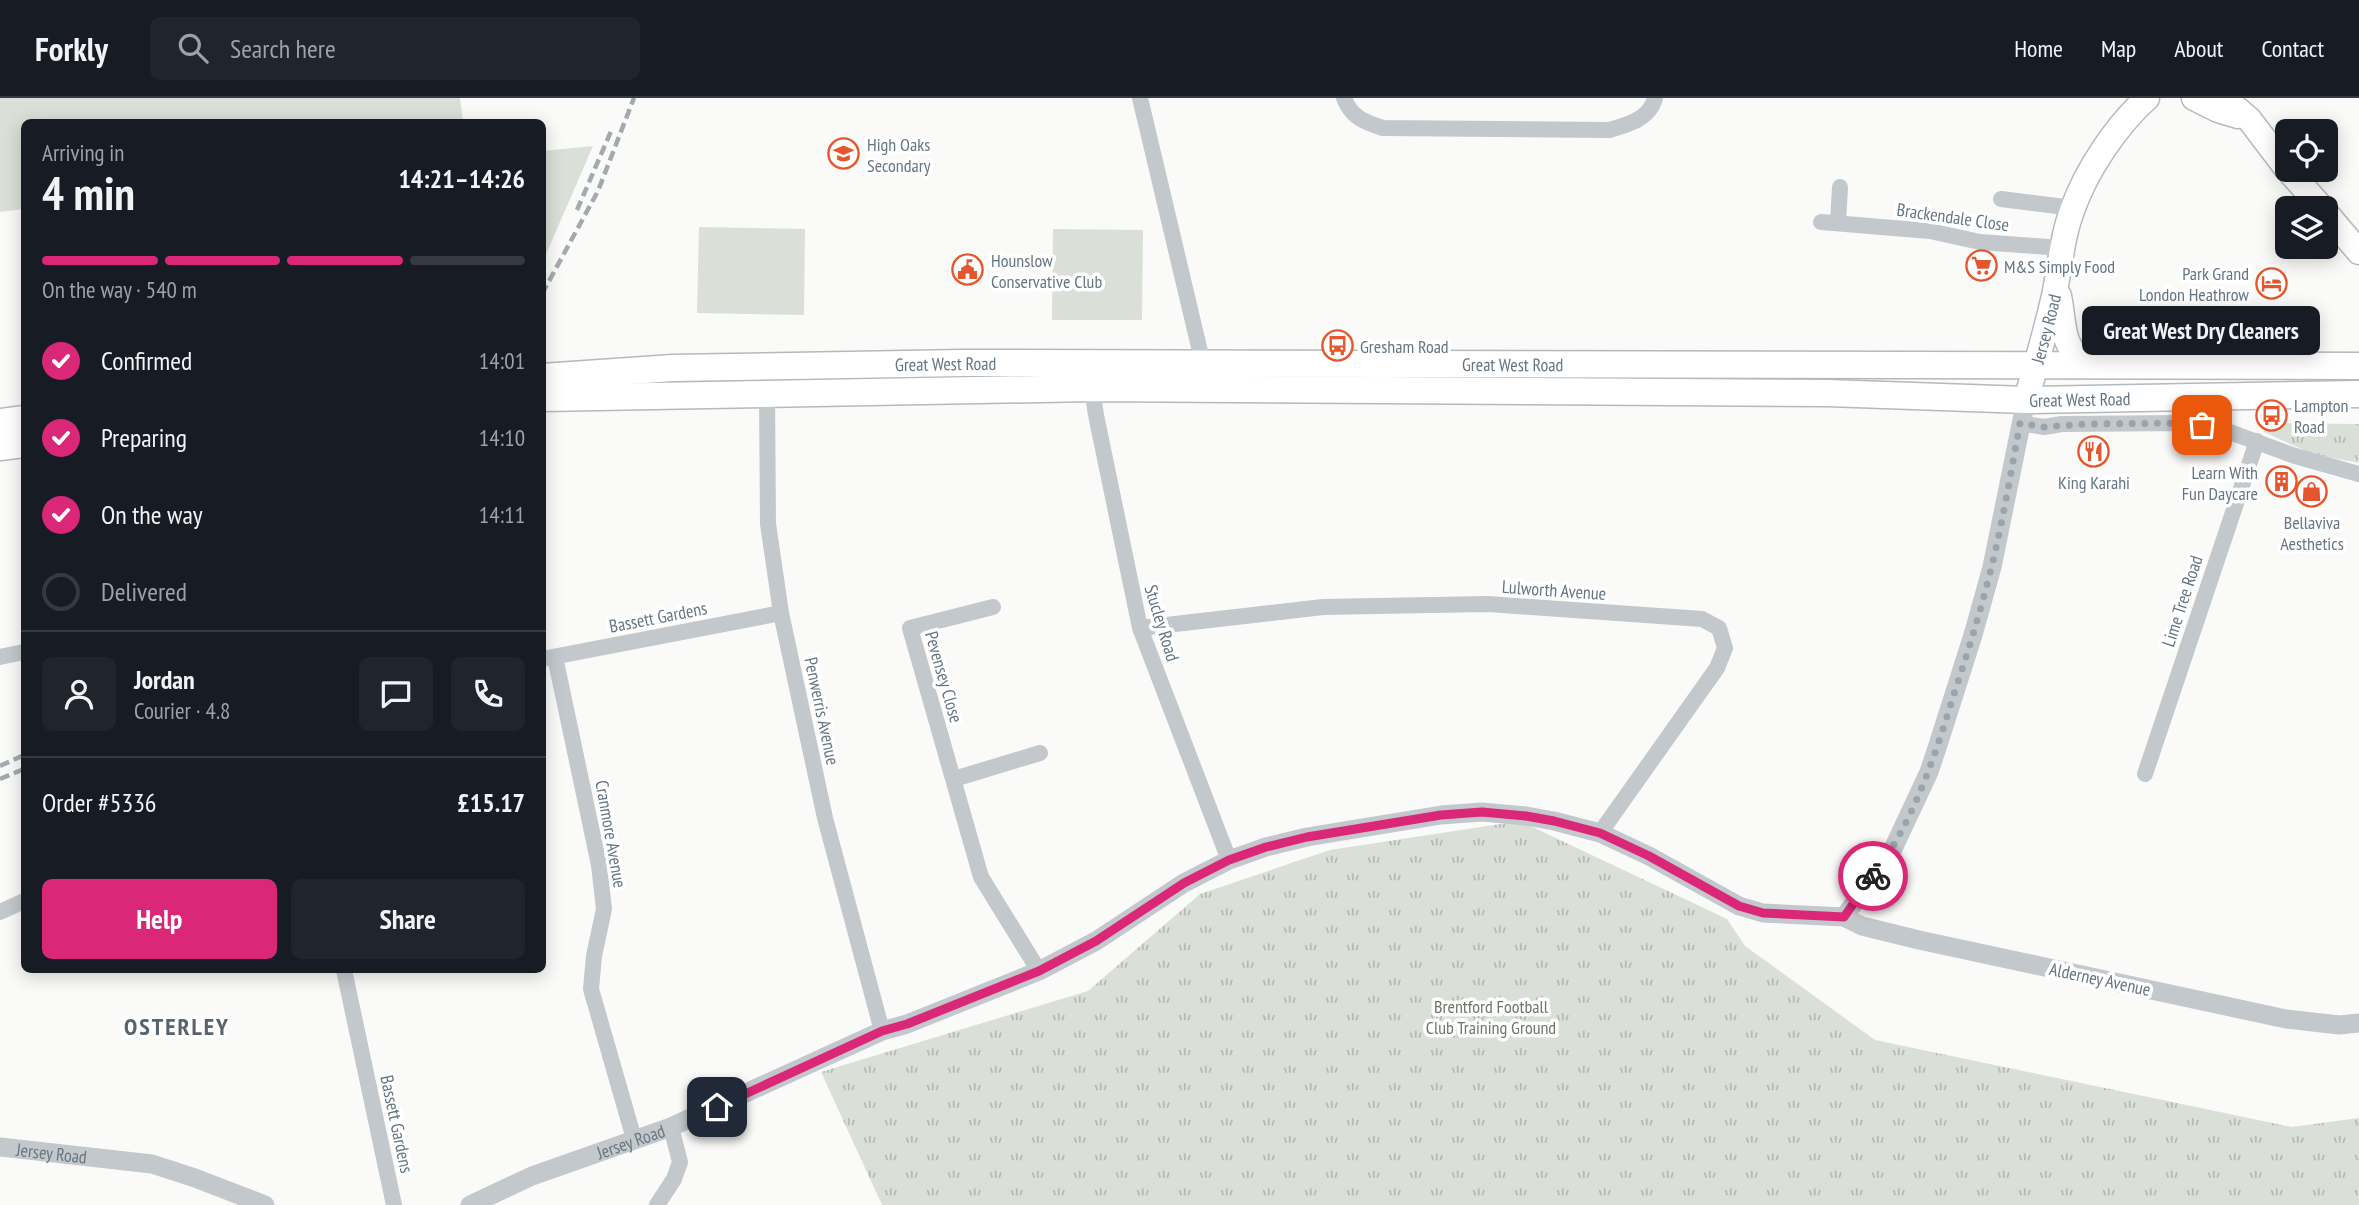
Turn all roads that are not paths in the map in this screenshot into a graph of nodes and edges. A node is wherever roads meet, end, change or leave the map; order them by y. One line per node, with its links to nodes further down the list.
1 (1140, 98): 20 (street)
2 (1344, 98): 3 (street)
3 (1655, 98)
4 (2147, 98): 13 (main road, Jersey Road)
5 (2194, 98): 7 (main road)
6 (2224, 98): 7 (main road)
7 (2253, 108): 8 (main road)
8 (2275, 146)
9 (2299, 182): 11 (main road)
10 (1840, 187): 15 (street)
11 (2312, 196)
12 (2001, 199): 13 (street)
13 (2073, 208): 17 (main road, Jersey Road)
14 (1821, 222): 15 (street, Brackendale Close)
15 (1838, 223): 17 (street, Brackendale Close)
16 (2338, 227): 18 (main road)
17 (2062, 248): 19 (main road, Jersey Road)
18 (2359, 252)
19 (2056, 285): 21 (main road); 23 (main road, Jersey Road)
20 (1203, 364): 23 (highway, Great West Road); 24 (highway, Great West Road)
21 (2086, 365): 22 (highway, Great West Road); 23 (highway, Great West Road)
22 (2359, 366)
23 (2036, 368): 29 (highway); 30 (main road, Jersey Road)
24 (546, 377)
25 (1092, 388): 26 (highway, Great West Road); 30 (highway, Great West Road); 39 (street, Stucley Road)
26 (767, 393): 28 (highway, Great West Road); 38 (street, Penwerris Avenue)
27 (2359, 394): 29 (highway, Great West Road)
28 (546, 398)
29 (2181, 406): 30 (highway, Great West Road); 33 (street)
30 (2023, 412): 50 (street, Jersey Road)
31 (21, 418): 32 (highway)
32 (0, 422)
33 (2257, 441): 36 (street); 44 (street, Lime Tree Road)
34 (21, 444): 35 (highway)
35 (0, 447)
36 (2359, 474)
37 (993, 607): 45 (street, Pevensey Close)
38 (781, 612): 42 (street, Bassett Gardens); 54 (street, Penwerris Avenue)
39 (1140, 628): 46 (street, Lulworth Avenue); 47 (street, Stucley Road)
40 (21, 653): 41 (street)
41 (0, 657)
42 (549, 658): 56 (street, Cranmore Avenue)
43 (1040, 753): 45 (street)
44 (2145, 774)
45 (954, 779): 51 (street, Pevensey Close)
46 (1600, 833): 47 (street, Jersey Road); 50 (street, Jersey Road)
47 (1229, 860): 51 (street, Jersey Road)
48 (21, 902): 49 (street)
49 (0, 912)
50 (1844, 917): 53 (street, Alderney Avenue)
51 (1039, 971): 54 (street, Jersey Road)
52 (345, 973): 59 (street, Bassett Gardens)
53 (2359, 1023)
54 (882, 1031): 55 (street, Jersey Road)
55 (671, 1127): 56 (street, Jersey Road); 61 (street)
56 (634, 1139): 60 (street, Jersey Road)
57 (0, 1147): 58 (street, Jersey Road)
58 (265, 1205)
59 (394, 1205)
60 (470, 1205)
61 (657, 1205)

